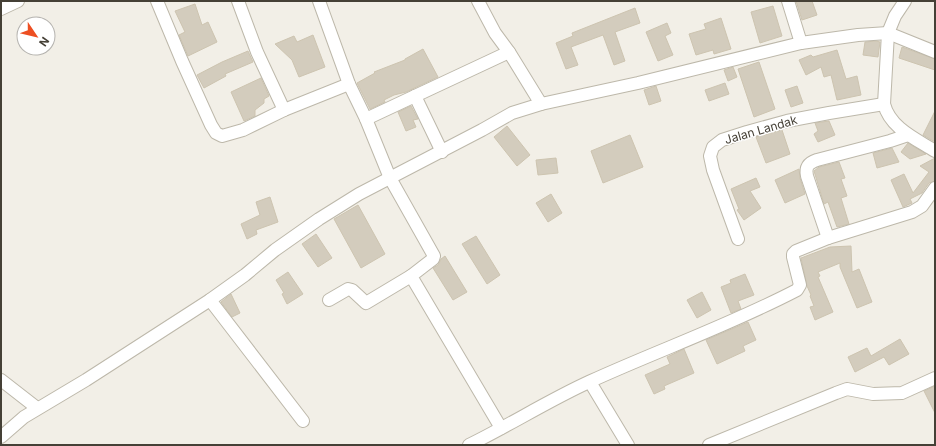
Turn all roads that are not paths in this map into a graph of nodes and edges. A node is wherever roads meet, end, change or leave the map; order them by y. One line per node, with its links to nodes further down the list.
1 (18, 1): 8 (street)
2 (158, 1): 17 (street)
3 (238, 1): 17 (street)
4 (319, 1): 13 (street)
5 (478, 1): 11 (street)
6 (788, 1): 10 (street)
7 (905, 1): 9 (street)
8 (1, 10)
9 (888, 33): 10 (street); 12 (street); 16 (street)
10 (801, 43): 15 (street)
11 (509, 52): 14 (street); 15 (street)
12 (935, 52)
13 (349, 84): 17 (street); 18 (street)
14 (415, 96): 18 (street); 21 (street)
15 (541, 104): 21 (street)
16 (884, 104): 19 (street); 25 (street, Jalan Landak)
17 (284, 110)
18 (366, 119): 22 (street)
19 (908, 135): 20 (street); 24 (street)
20 (935, 151)
21 (442, 152): 22 (street)
22 (390, 178): 26 (street); 27 (street)
23 (935, 188): 24 (street)
24 (828, 238): 31 (street)
25 (738, 239)
26 (411, 276): 28 (street); 34 (street)
27 (210, 300): 32 (street); 33 (street)
28 (329, 300)
29 (935, 378): 38 (street)
30 (1, 380): 32 (street)
31 (590, 382): 34 (street); 37 (street)
32 (37, 408): 35 (street)
33 (303, 421)
34 (501, 428): 36 (street)
35 (1, 437)
36 (469, 445)
37 (628, 445)
38 (709, 445)

